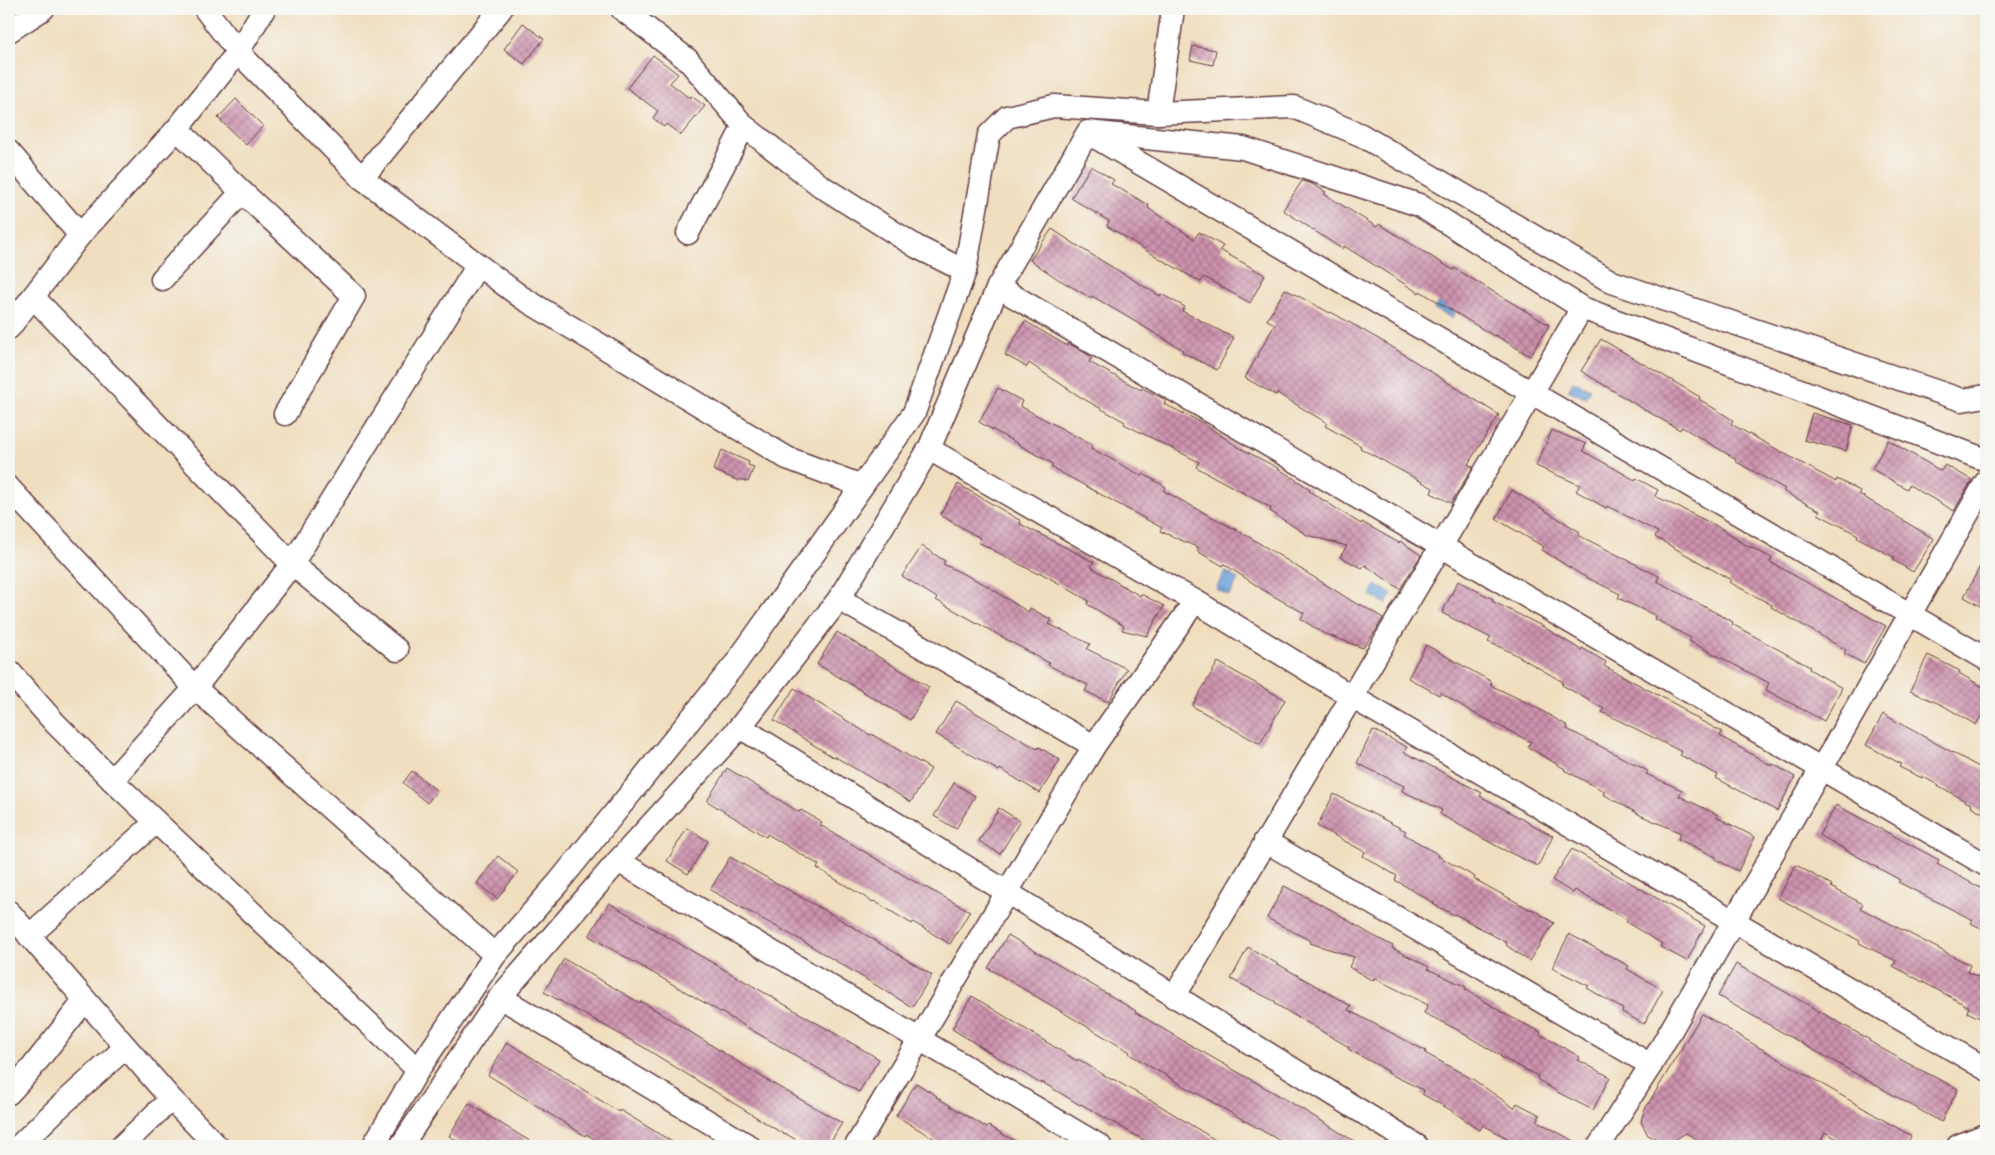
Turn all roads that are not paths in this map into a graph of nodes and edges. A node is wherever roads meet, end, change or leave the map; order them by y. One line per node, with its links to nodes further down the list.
1 (43, 9): 7 (street)
2 (205, 9): 8 (street)
3 (264, 9): 8 (street)
4 (622, 9): 10 (street)
5 (1173, 9): 9 (street)
6 (491, 12): 14 (street)
7 (9, 31)
8 (238, 52): 11 (street); 14 (street)
9 (1158, 113): 19 (street); 26 (street)
10 (744, 126): 16 (street); 19 (street)
11 (177, 129): 15 (street); 17 (street)
12 (1088, 132): 21 (street); 23 (street); 25 (street)
13 (9, 152): 17 (street)
14 (362, 178): 18 (street)
15 (242, 192): 20 (street); 27 (street)
16 (688, 233)
17 (80, 235): 22 (street)
18 (478, 265): 31 (street); 34 (street)
19 (966, 272): 31 (street)
20 (162, 279)
21 (998, 286): 28 (street); 33 (street)
22 (33, 297): 24 (street); 34 (street)
23 (1582, 308): 25 (street); 29 (street)
24 (9, 328)
25 (1532, 393): 33 (street); 37 (street)
26 (1986, 396)
27 (285, 414)
28 (929, 449): 35 (street); 36 (street)
29 (1986, 460)
30 (1986, 482): 37 (street)
31 (862, 486): 55 (street)
32 (9, 488): 41 (street)
33 (1441, 546): 42 (street); 45 (street)
34 (292, 564): 38 (street); 41 (street)
35 (839, 599): 43 (street); 44 (street)
36 (1195, 601): 42 (street); 44 (street)
37 (1910, 615): 39 (street); 45 (street)
38 (397, 650)
39 (1986, 660)
40 (9, 671): 46 (street)
41 (195, 688): 46 (street); 55 (street)
42 (1352, 697): 48 (street); 53 (street)
43 (740, 727): 49 (street); 51 (street)
44 (1094, 746): 51 (street)
45 (1822, 768): 50 (street); 53 (street)
46 (112, 780): 47 (street)
47 (156, 822): 54 (street); 63 (street)
48 (1265, 842): 57 (street); 61 (street)
49 (618, 860): 56 (street); 59 (street)
50 (1986, 864)
51 (1007, 892): 57 (street); 59 (street)
52 (9, 912): 54 (street)
53 (1734, 921): 61 (street); 62 (street)
54 (29, 936): 58 (street)
55 (495, 955): 63 (street)
56 (500, 997): 72 (street); 73 (street)
57 (1174, 997): 67 (street)
58 (86, 1000): 60 (street); 64 (street)
59 (919, 1039): 74 (street); 75 (street)
60 (126, 1047): 65 (street); 68 (street)
61 (1651, 1064): 76 (street)
62 (1986, 1069)
63 (418, 1070): 71 (street)
64 (9, 1093)
65 (171, 1099): 69 (street); 70 (street)
66 (1986, 1135): 77 (street)
67 (1408, 1143)
68 (19, 1146)
69 (122, 1146)
70 (215, 1146)
71 (373, 1146)
72 (401, 1146)
73 (749, 1146)
74 (856, 1146)
75 (1100, 1146)
76 (1599, 1146)
77 (1958, 1146)

